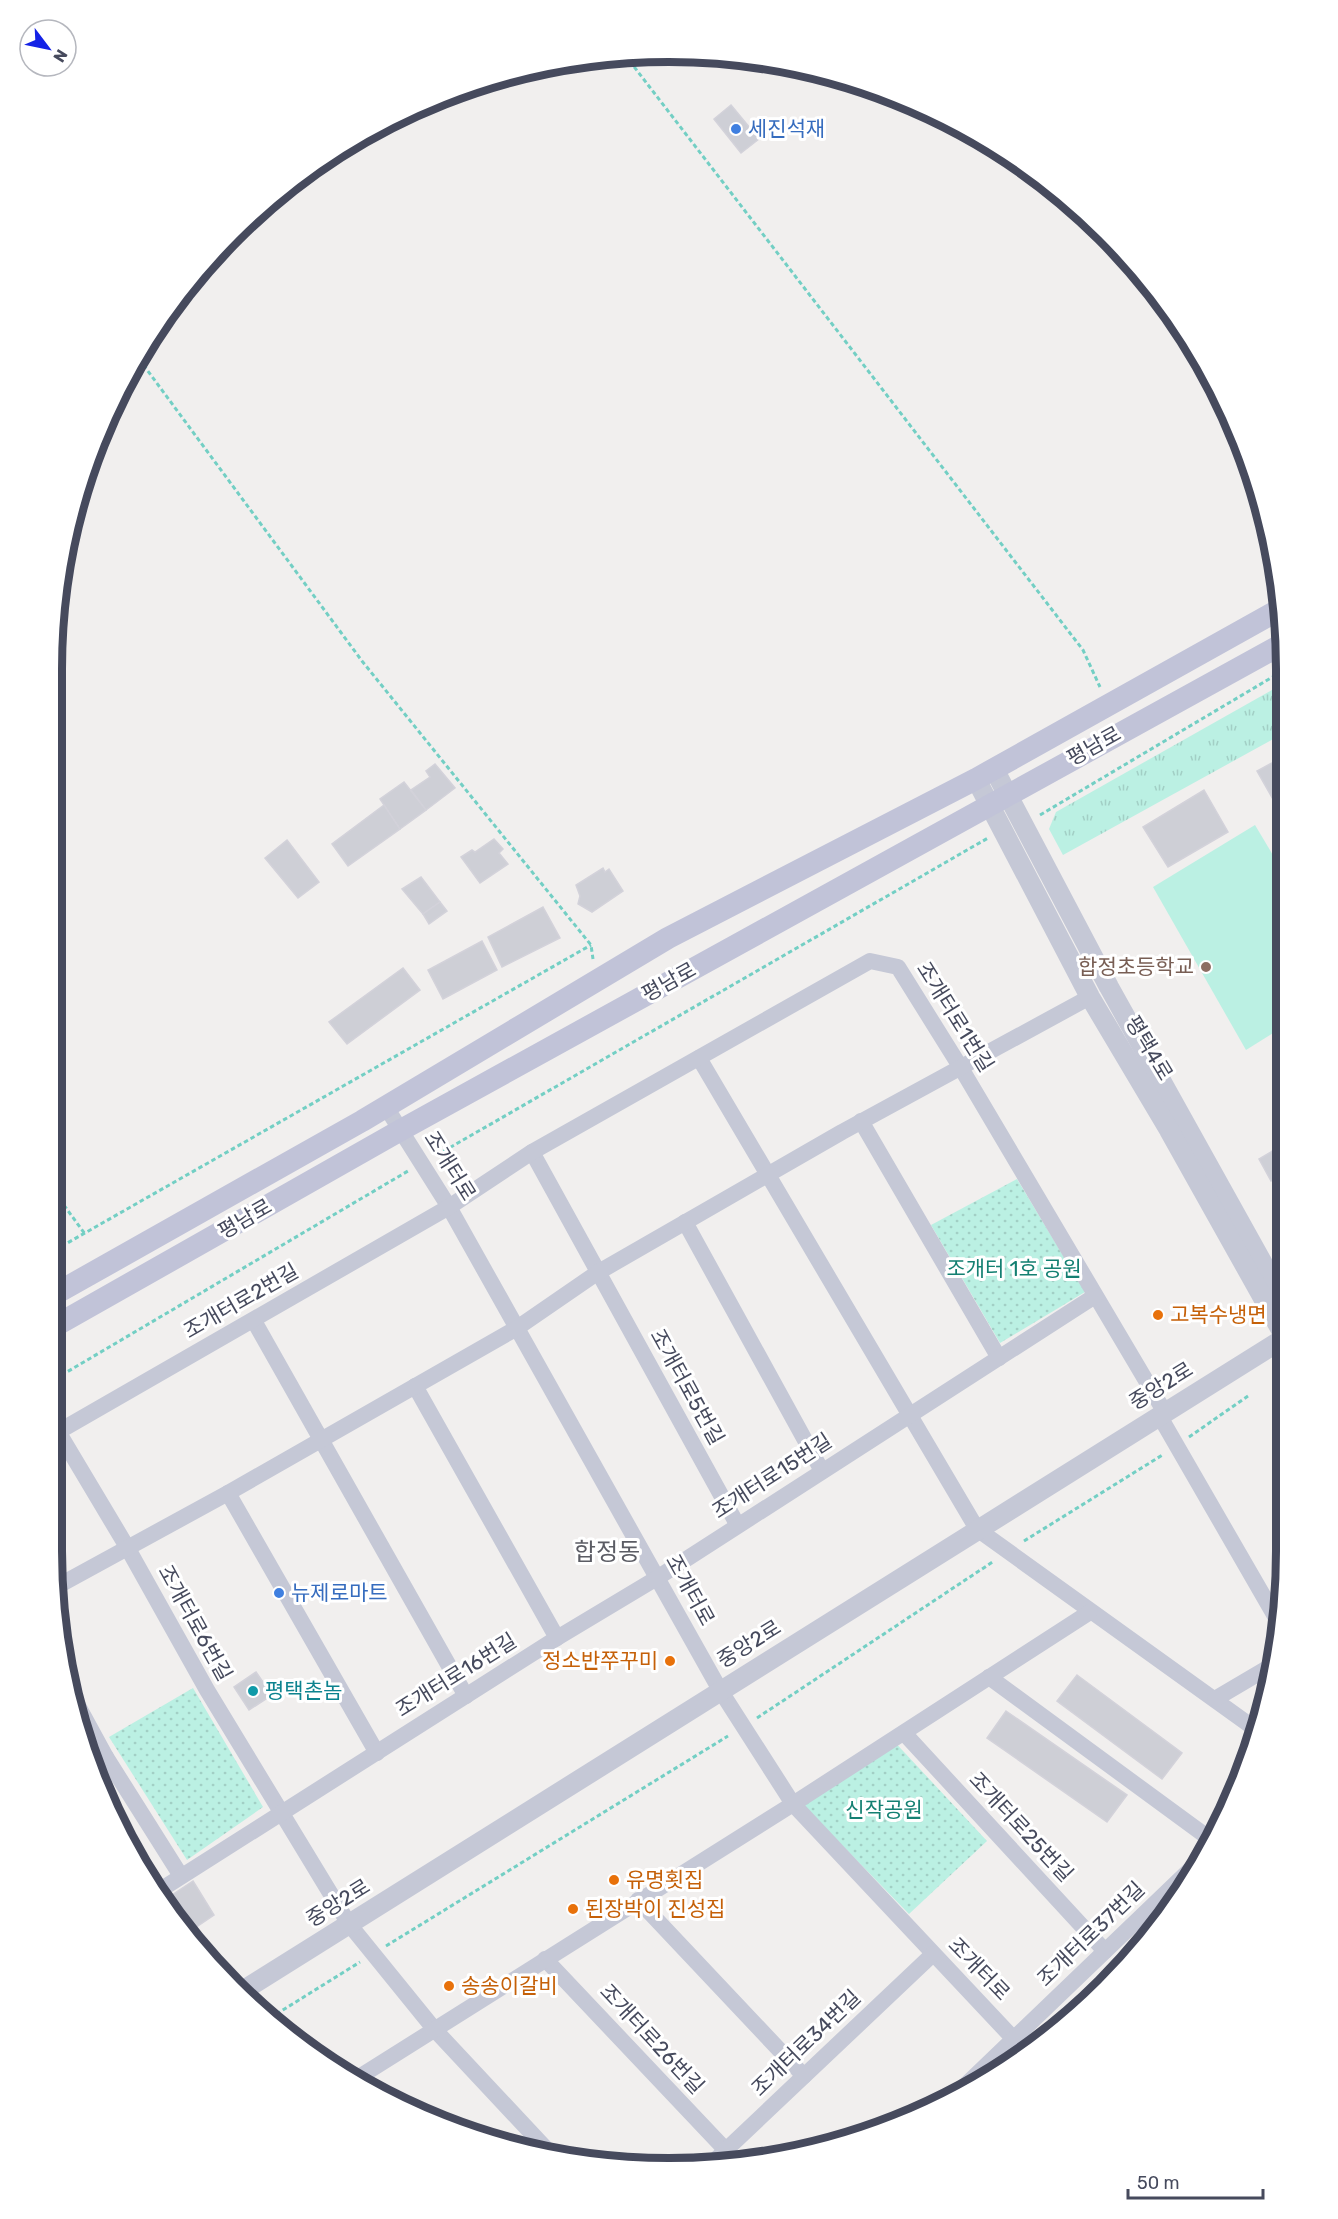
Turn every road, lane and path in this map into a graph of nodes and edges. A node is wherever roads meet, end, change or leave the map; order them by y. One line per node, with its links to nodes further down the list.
1 (631, 63): 6 (path)
2 (142, 366): 11 (path)
3 (1273, 613): 6 (main road, 평남로)
4 (1275, 648): 8 (main road, 평남로)
5 (1276, 675): 9 (path)
6 (1108, 705): 7 (main road, 평남로)
7 (985, 774): 8 (street, 평택4로); 12 (main road, 평남로)
8 (1000, 799): 9 (street, 평택4로); 10 (street, 평택4로); 18 (main road, 평남로)
9 (1025, 824): 28 (street, 평택4로)
10 (1003, 829): 13 (street, 평택4로); 20 (path)
11 (591, 945): 12 (path); 25 (path)
12 (597, 981): 16 (main road, 평남로)
13 (1090, 997): 15 (street); 33 (street, 평택4로)
14 (699, 1058): 15 (street, 조개터로1번길); 19 (street, 조개터로1번길); 21 (street)
15 (961, 1068): 17 (street); 30 (street, 조개터로1번길)
16 (387, 1107): 18 (street, 조개터로); 29 (main road, 평남로)
17 (861, 1121): 21 (street); 36 (street)
18 (401, 1130): 20 (street, 조개터로); 32 (main road, 평남로)
19 (532, 1152): 23 (street, 조개터로1번길); 27 (street, 조개터로5번길)
20 (422, 1163): 23 (street, 조개터로); 37 (path)
21 (768, 1174): 24 (street); 41 (street)
22 (62, 1202): 25 (path)
23 (449, 1207): 31 (street, 조개터로2번길); 34 (street, 조개터로)
24 (685, 1222): 27 (street); 46 (street)
25 (86, 1233): 26 (path)
26 (62, 1246)
27 (597, 1273): 34 (street); 48 (street, 조개터로5번길)
28 (1276, 1287)
29 (62, 1289)
30 (1095, 1296): 36 (street, 조개터로15번길); 40 (street, 조개터로1번길)
31 (254, 1321): 42 (street, 조개터로2번길); 43 (street)
32 (62, 1322)
33 (1276, 1322)
34 (517, 1328): 38 (street); 52 (street, 조개터로)
35 (1276, 1343): 40 (street, 중앙2로)
36 (999, 1358): 41 (street, 조개터로15번길)
37 (62, 1375)
38 (415, 1386): 43 (street); 56 (street)
39 (1248, 1396): 45 (path)
40 (1161, 1413): 45 (street); 49 (street, 중앙2로)
41 (911, 1414): 46 (street, 조개터로15번길); 49 (street)
42 (62, 1428)
43 (320, 1438): 47 (street); 60 (street)
44 (62, 1441): 50 (street, 조개터로6번길)
45 (1176, 1446): 51 (path); 55 (street)
46 (822, 1471): 48 (street, 조개터로15번길)
47 (228, 1493): 50 (street); 66 (street)
48 (737, 1524): 52 (street, 조개터로15번길)
49 (977, 1529): 51 (street); 59 (street, 중앙2로)
50 (127, 1546): 53 (street); 70 (street, 조개터로6번길)
51 (1008, 1551): 54 (street); 64 (path)
52 (657, 1578): 56 (street, 조개터로16번길); 59 (street, 조개터로)
53 (63, 1583)
54 (1090, 1612): 58 (street); 61 (street)
55 (1273, 1612)
56 (557, 1638): 60 (street, 조개터로16번길)
57 (1265, 1669): 61 (street)
58 (989, 1677): 65 (street); 71 (street)
59 (720, 1690): 64 (street, 조개터로); 76 (street, 중앙2로)
60 (466, 1696): 66 (street, 조개터로16번길)
61 (1215, 1699): 63 (street)
62 (86, 1721): 67 (street)
63 (1250, 1725)
64 (744, 1727): 69 (street, 조개터로); 78 (path)
65 (904, 1733): 69 (street); 77 (street, 조개터로25번길)
66 (376, 1753): 70 (street, 조개터로16번길)
67 (106, 1757): 68 (street); 72 (street)
68 (100, 1761)
69 (793, 1804): 75 (street); 79 (street, 조개터로)
70 (280, 1813): 72 (street, 조개터로16번길); 76 (street)
71 (1205, 1836)
72 (181, 1876): 74 (street, 조개터로16번길)
73 (1180, 1879): 77 (street, 조개터로37번길)
74 (164, 1888)
75 (638, 1900): 80 (street); 88 (street)
76 (349, 1924): 78 (street); 81 (street, 중앙2로)
77 (1105, 1951): 84 (street, 조개터로37번길)
78 (373, 1954): 82 (path); 83 (street)
79 (933, 1954): 84 (street, 조개터로); 88 (street, 조개터로34번길)
80 (545, 1959): 83 (street); 90 (street, 조개터로26번길)
81 (247, 1988)
82 (277, 2014)
83 (435, 2030): 87 (street); 89 (street)
84 (1014, 2039): 85 (street, 조개터로); 86 (street, 조개터로37번길)
85 (1020, 2046)
86 (979, 2072)
87 (363, 2075)
88 (804, 2076): 90 (street, 조개터로34번길)
89 (543, 2144)
90 (726, 2151): 91 (street, 조개터로26번길); 92 (street, 조개터로34번길)
91 (729, 2154)
92 (722, 2155)

